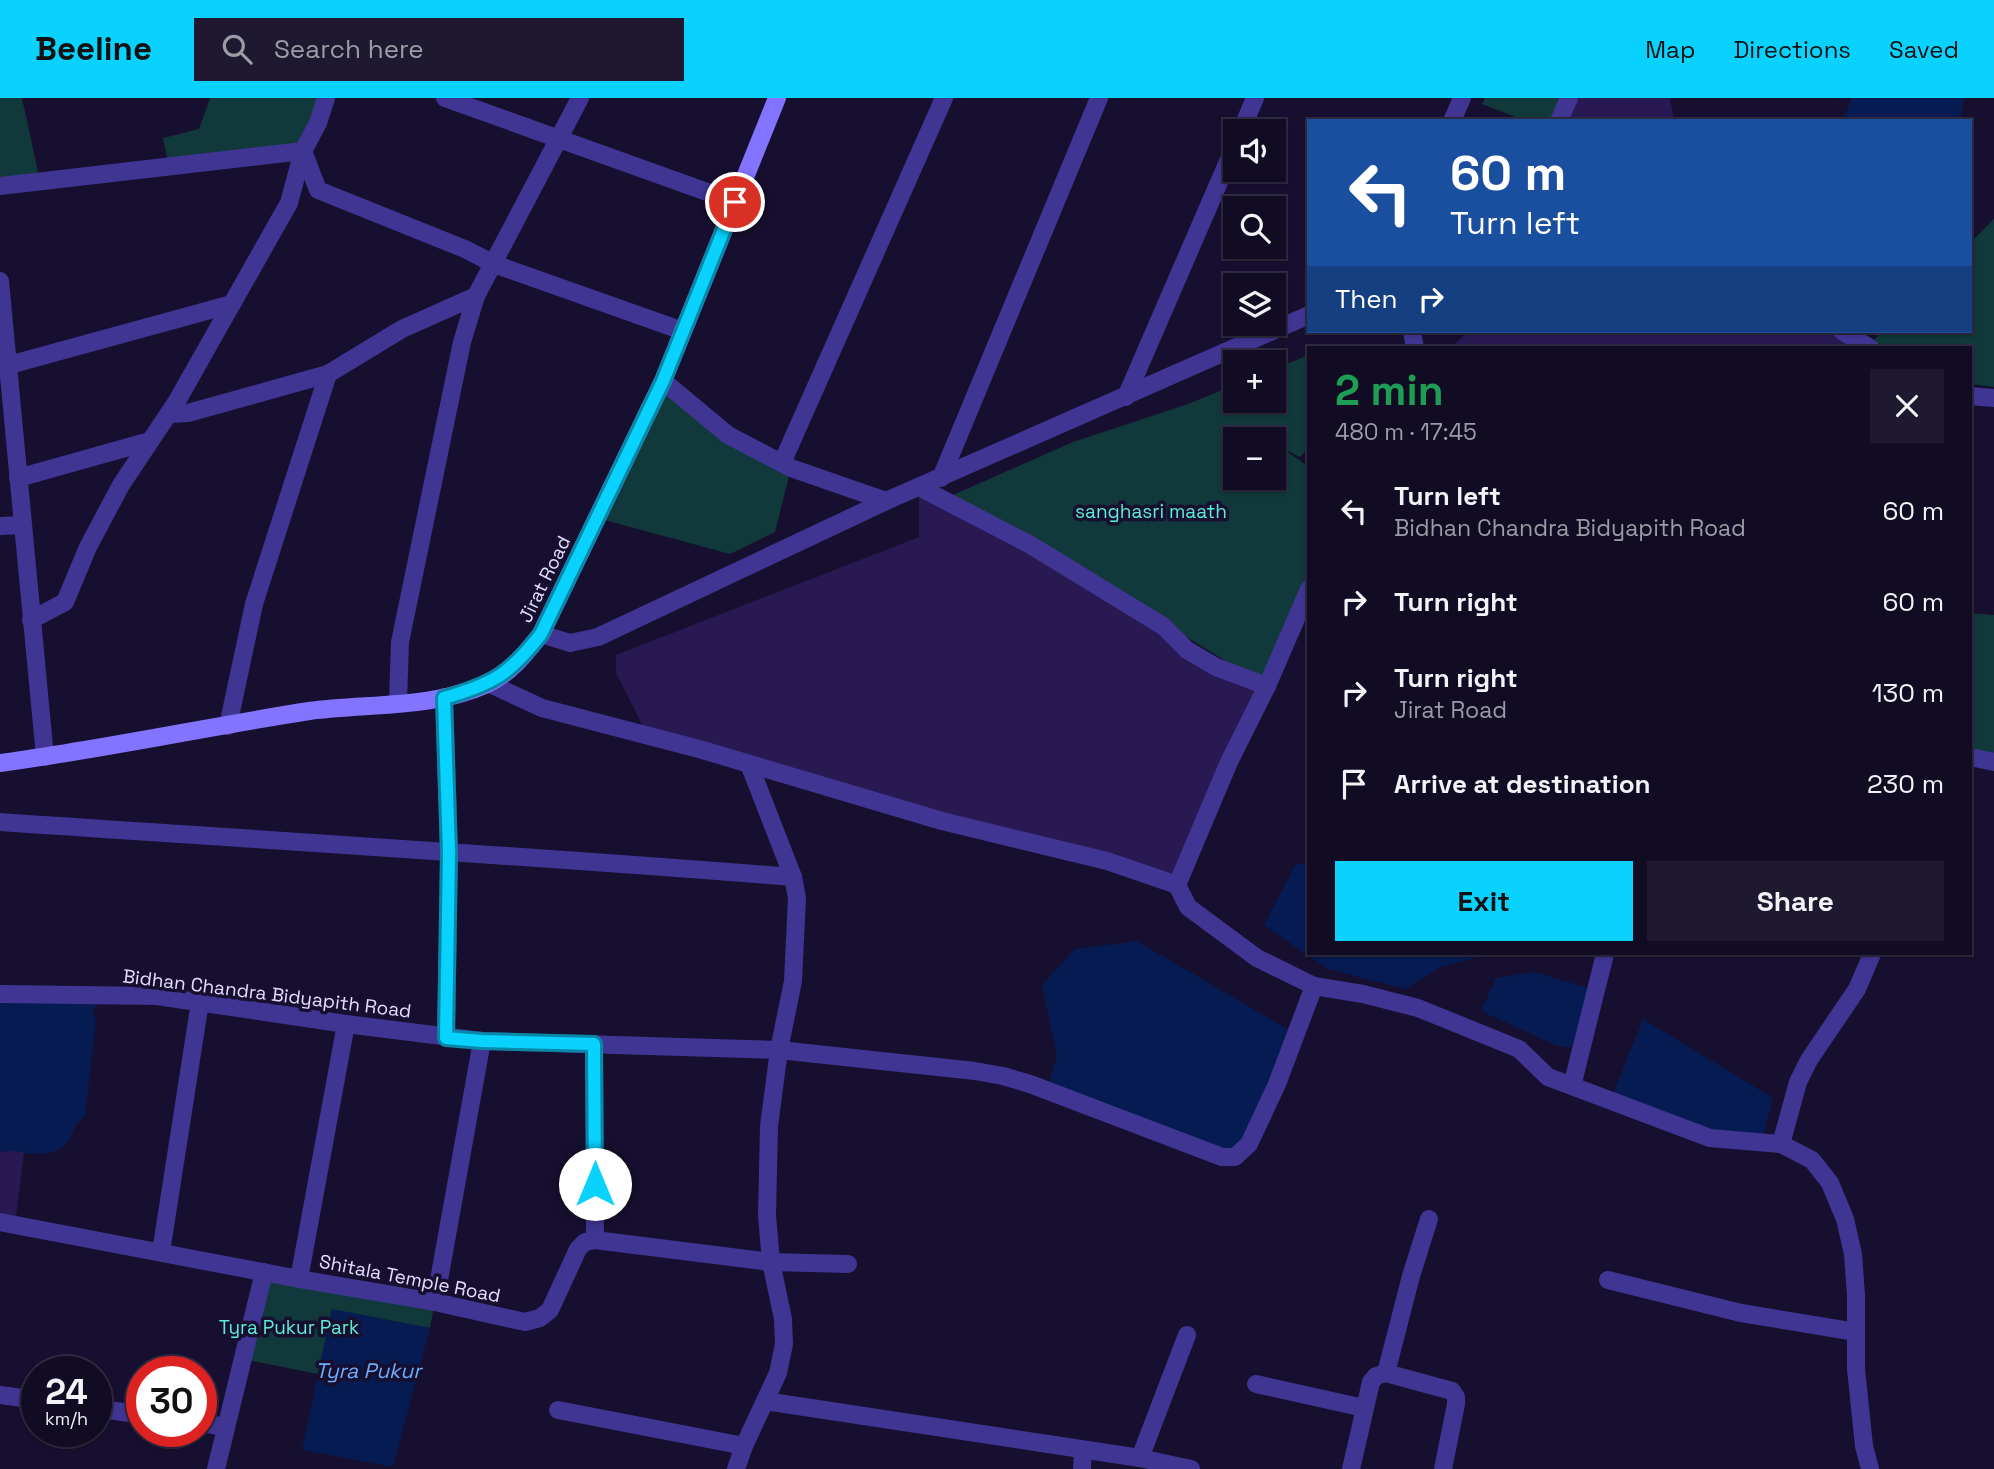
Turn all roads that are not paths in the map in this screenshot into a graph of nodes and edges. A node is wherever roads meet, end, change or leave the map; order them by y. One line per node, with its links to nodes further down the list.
1 (326, 98): 14 (street)
2 (445, 98): 13 (street)
3 (580, 98): 13 (street)
4 (777, 98): 17 (main road, Jirat Road)
5 (944, 98): 35 (street)
6 (1100, 98): 37 (street)
7 (1255, 98): 10 (street)
8 (1462, 98): 11 (street)
9 (1569, 98): 12 (street)
10 (1246, 119)
11 (1453, 119)
12 (1560, 119)
13 (560, 139): 17 (street); 18 (street)
14 (303, 151): 16 (street); 18 (street); 21 (street)
15 (1223, 173): 30 (street)
16 (0, 186)
17 (735, 202): 23 (main road, Jirat Road)
18 (494, 264): 20 (street); 23 (street)
19 (0, 281): 26 (street)
20 (476, 296): 27 (street); 48 (street)
21 (232, 304): 26 (street); 33 (street)
22 (1307, 316): 30 (street)
23 (683, 331): 28 (main road, Jirat Road)
24 (1845, 333): 25 (street)
25 (1867, 346)
26 (9, 365): 32 (street)
27 (328, 374): 33 (street); 49 (street)
28 (663, 381): 35 (street); 44 (main road, Jirat Road)
29 (1972, 396): 31 (street)
30 (1126, 397): 37 (street)
31 (1994, 398)
32 (6, 399): 36 (street)
33 (169, 414): 34 (street)
34 (150, 441): 36 (street); 43 (street)
35 (782, 463): 39 (street)
36 (18, 478): 40 (street)
37 (941, 478): 38 (street)
38 (919, 487): 39 (street); 46 (street)
39 (886, 501): 44 (street)
40 (23, 525): 41 (street); 43 (street)
41 (0, 526)
42 (1307, 594): 46 (street)
43 (31, 620): 50 (street)
44 (541, 634): 45 (main road, Jirat Road)
45 (488, 683): 47 (main road, Jirat Road); 54 (street)
46 (1266, 686): 58 (street)
47 (444, 698): 48 (main road, Jirat Road); 56 (street)
48 (398, 703): 49 (main road, Jirat Road)
49 (228, 726): 50 (main road, Jirat Road)
50 (45, 757): 53 (main road, Jirat Road)
51 (1972, 757): 52 (street)
52 (1994, 762)
53 (0, 763)
54 (749, 764): 57 (street); 58 (street)
55 (0, 822): 56 (street)
56 (449, 852): 57 (street); 65 (street)
57 (793, 877): 68 (street)
58 (1177, 885): 61 (street)
59 (1605, 955): 69 (street)
60 (1871, 955): 70 (street)
61 (1314, 986): 68 (street, Bidhan Chandra Bidyapith Road); 69 (street)
62 (0, 994): 63 (street, Bidhan Chandra Bidyapith Road)
63 (200, 1002): 64 (street, Bidhan Chandra Bidyapith Road); 74 (street)
64 (346, 1024): 65 (street, Bidhan Chandra Bidyapith Road); 78 (street)
65 (446, 1038): 66 (street, Bidhan Chandra Bidyapith Road)
66 (482, 1041): 67 (street, Bidhan Chandra Bidyapith Road); 80 (street)
67 (594, 1044): 68 (street, Bidhan Chandra Bidyapith Road); 73 (street)
68 (779, 1050): 75 (street)
69 (1572, 1086): 70 (street)
70 (1781, 1144): 81 (street)
71 (1429, 1219): 83 (street)
72 (0, 1222): 74 (street, Shitala Temple Road)
73 (595, 1240): 75 (street); 80 (street, Shitala Temple Road)
74 (161, 1252): 77 (street, Shitala Temple Road)
75 (771, 1262): 76 (street); 87 (street)
76 (848, 1264)
77 (264, 1272): 78 (street, Shitala Temple Road); 91 (street)
78 (299, 1279): 80 (street, Shitala Temple Road)
79 (1608, 1280): 81 (street)
80 (435, 1302)
81 (1856, 1332): 101 (street)
82 (1187, 1335): 94 (street)
83 (1387, 1373): 88 (street); 100 (street)
84 (1256, 1384): 88 (street)
85 (0, 1395): 86 (street)
86 (21, 1398)
87 (765, 1401): 92 (street); 93 (street)
88 (1364, 1408): 99 (street)
89 (558, 1410): 92 (street)
90 (217, 1426): 91 (street)
91 (226, 1427): 95 (street)
92 (744, 1446): 96 (street)
93 (1083, 1450): 94 (street); 97 (street)
94 (1140, 1458): 98 (street)
95 (216, 1469)
96 (736, 1469)
97 (1082, 1469)
98 (1191, 1469)
99 (1351, 1469)
100 (1443, 1469)
101 (1870, 1469)

